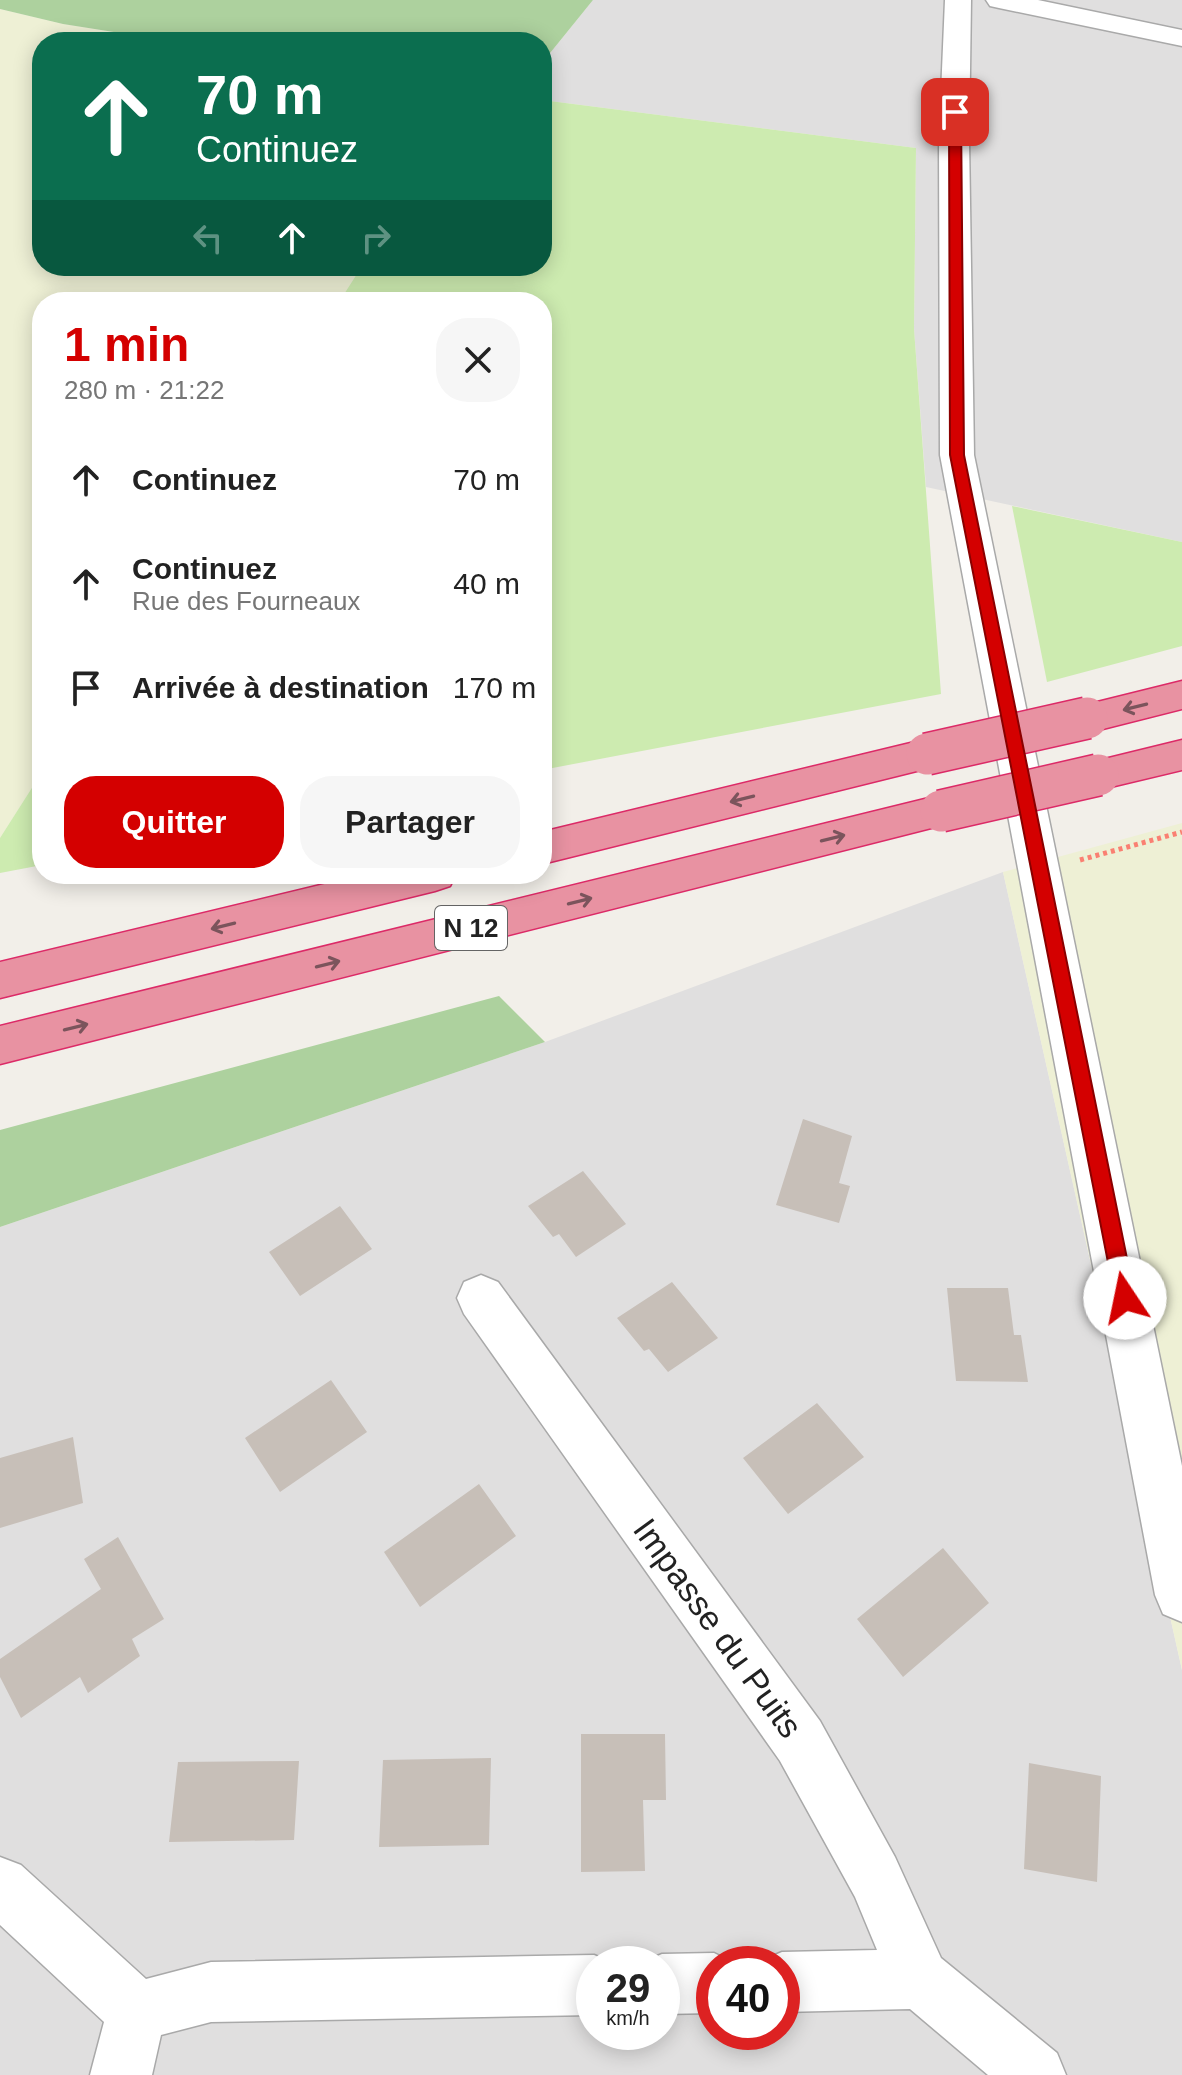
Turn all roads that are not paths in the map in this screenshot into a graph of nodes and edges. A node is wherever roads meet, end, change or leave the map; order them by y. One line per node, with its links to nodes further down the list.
1 (958, 0): 11 (street)
2 (999, 0): 3 (street)
3 (1182, 38)
4 (1182, 695): 6 (highway, one-way to 6, bridge)
5 (1182, 755): 9 (highway, N 12, one-way to 5, bridge)
6 (552, 846)
7 (394, 884): 8 (highway, N 12, one-way to 8)
8 (0, 980)
9 (0, 1045)
10 (481, 1298): 13 (street, Impasse du Puits)
11 (1182, 1595)
12 (0, 1886): 16 (street)
13 (920, 1979): 14 (street); 18 (street)
14 (800, 1982)
15 (576, 1985): 16 (street)
16 (137, 2011): 17 (street)
17 (121, 2075)
18 (1035, 2075)

